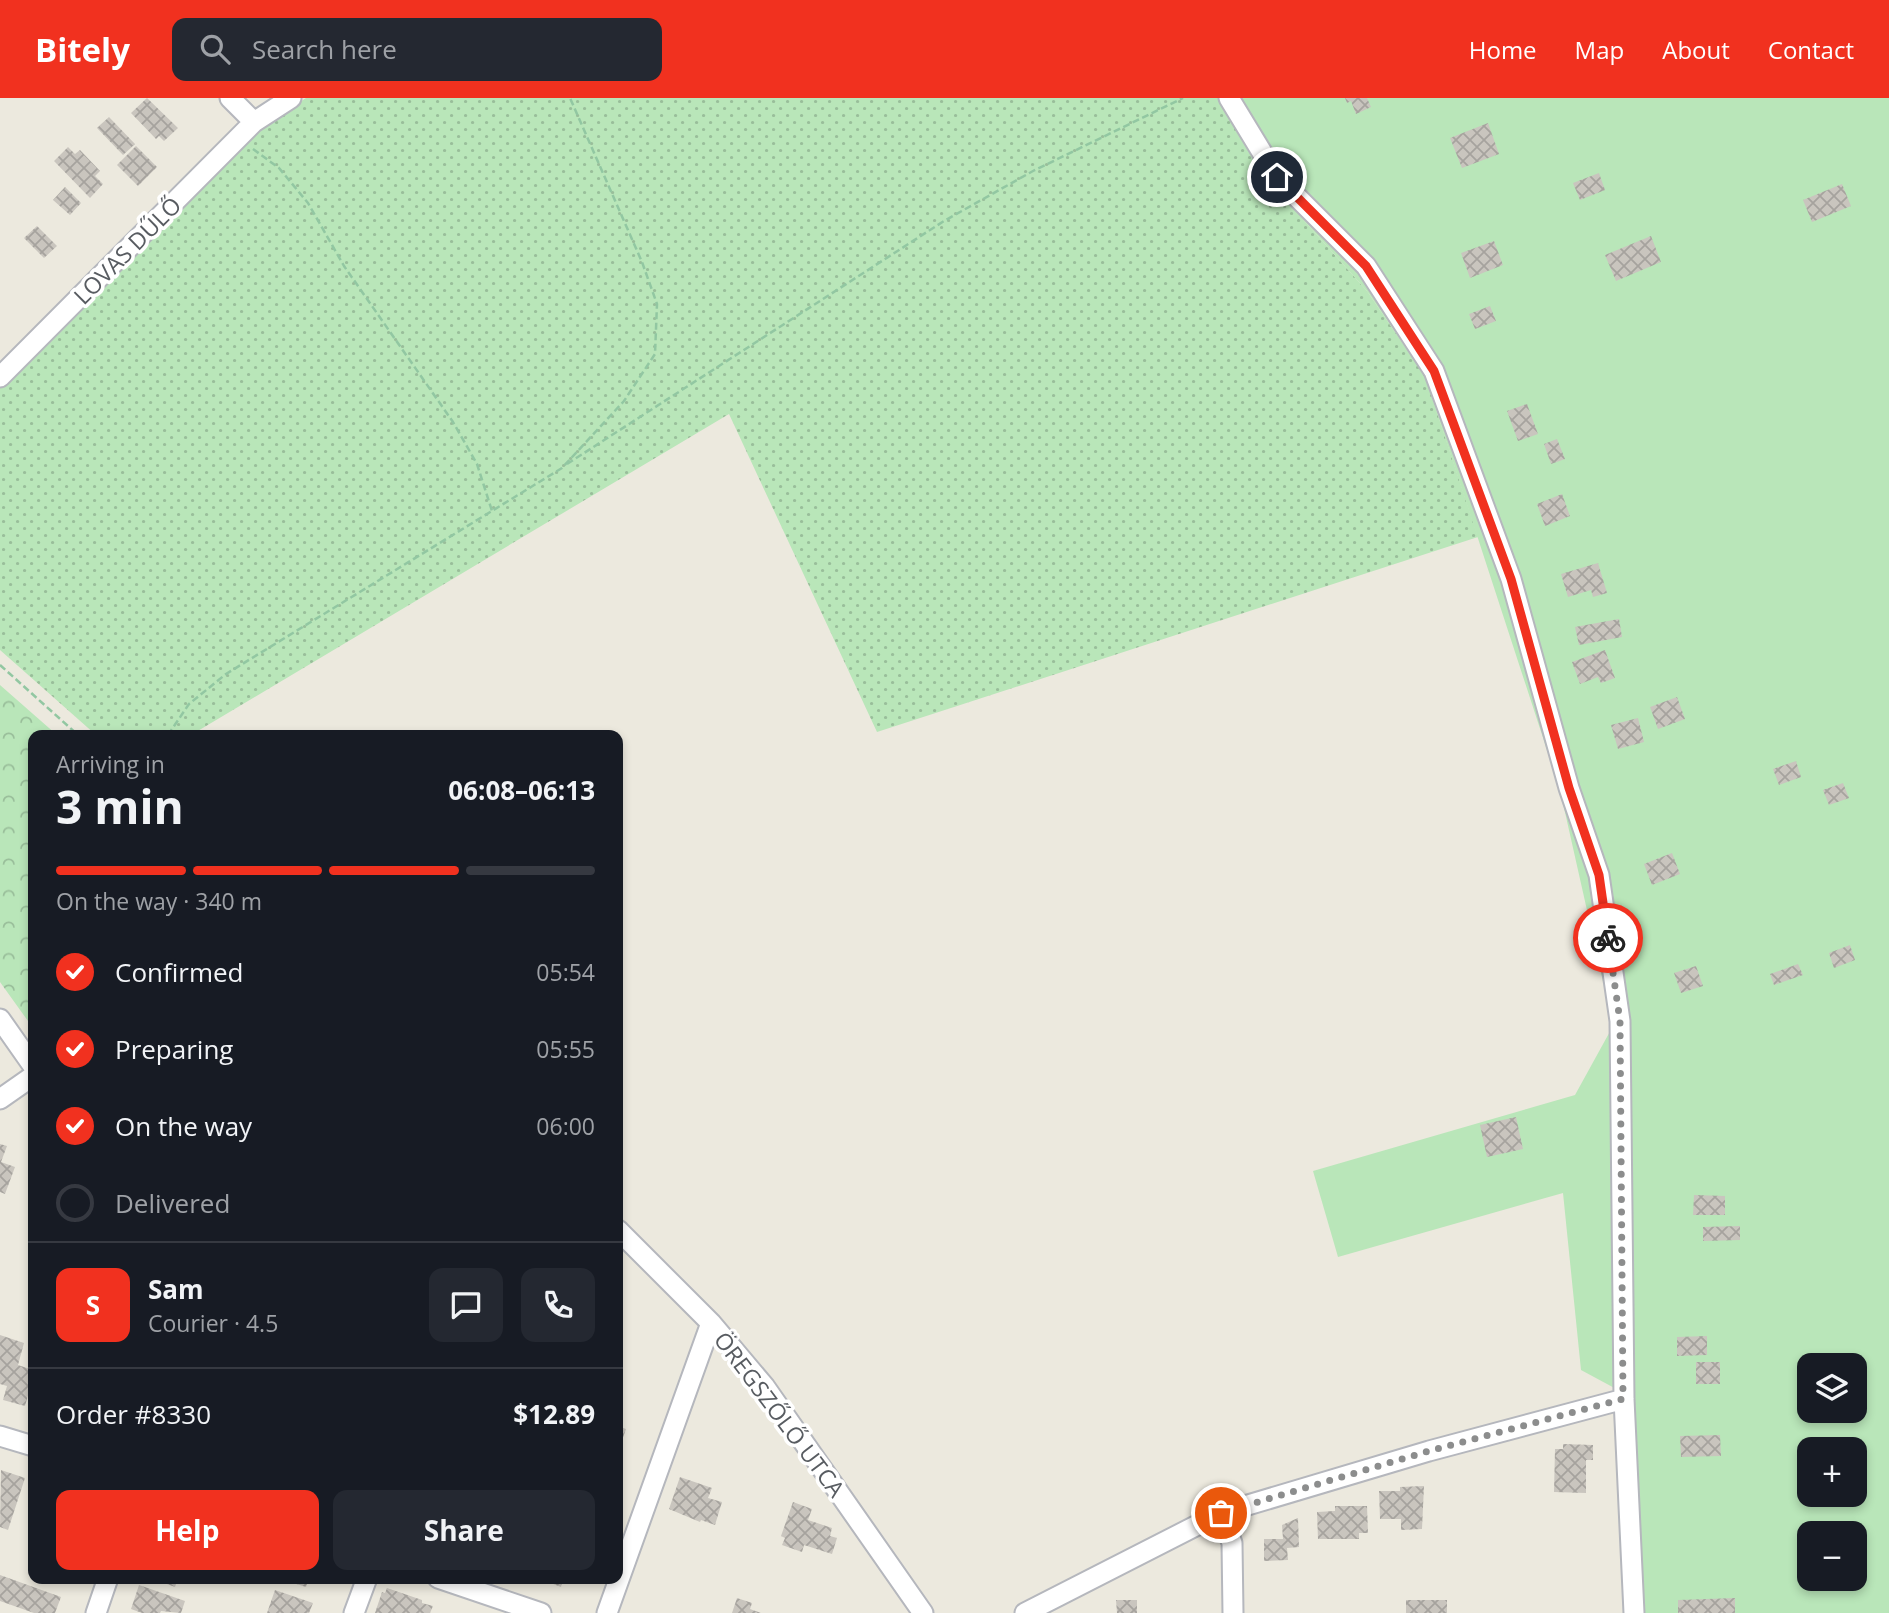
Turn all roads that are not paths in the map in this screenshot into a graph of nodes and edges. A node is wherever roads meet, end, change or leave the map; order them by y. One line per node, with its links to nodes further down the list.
1 (230, 98): 4 (street)
2 (291, 98): 4 (street, LOVAS DŰLŐ)
3 (1229, 98): 12 (street)
4 (254, 122): 5 (street, LOVAS DŰLŐ)
5 (0, 377)
6 (0, 1019): 7 (street)
7 (28, 1059)
8 (28, 1079): 9 (street)
9 (0, 1099)
10 (623, 1235): 11 (street, ÖREGSZŐLŐ UTCA)
11 (711, 1323): 16 (street); 25 (street, ÖREGSZŐLŐ UTCA)
12 (1623, 1399): 15 (street); 28 (street)
13 (0, 1436): 14 (street)
14 (28, 1444)
15 (1221, 1513): 26 (street); 27 (street)
16 (623, 1568)
17 (106, 1584): 21 (street)
18 (365, 1584): 22 (street)
19 (456, 1584): 23 (street)
20 (617, 1584): 24 (street)
21 (96, 1613)
22 (354, 1613)
23 (541, 1613)
24 (607, 1613)
25 (923, 1613)
26 (1025, 1613)
27 (1233, 1613)
28 (1634, 1613)

